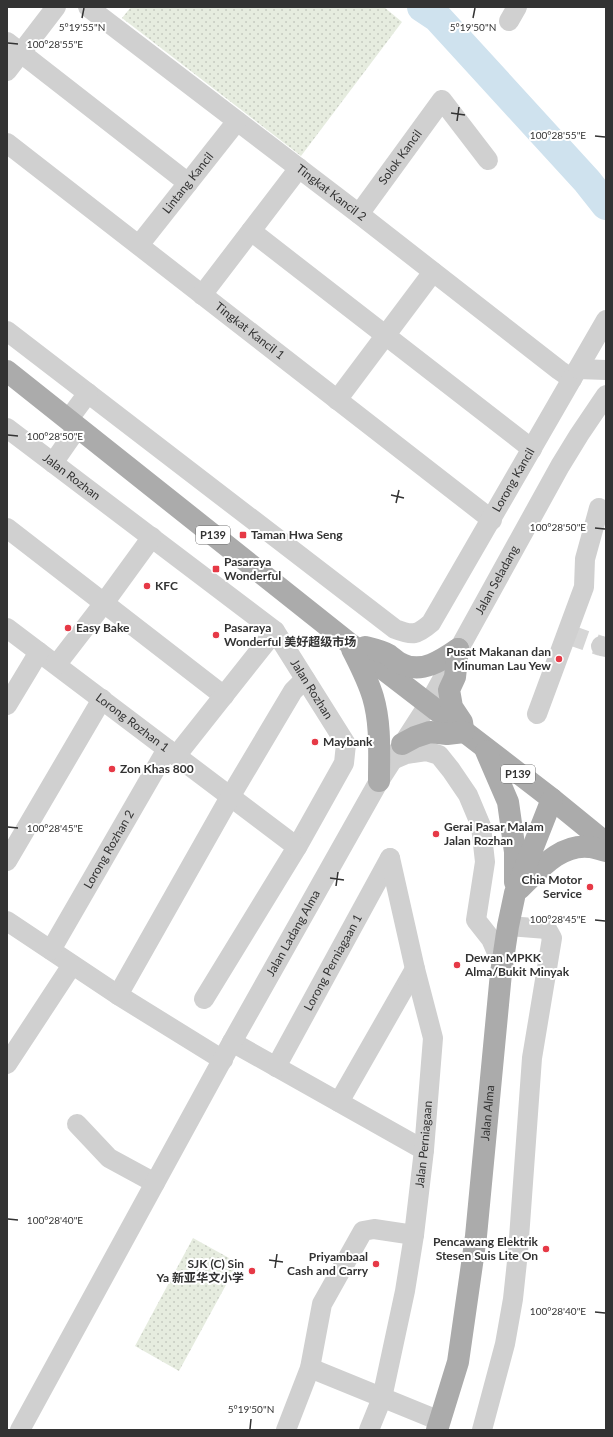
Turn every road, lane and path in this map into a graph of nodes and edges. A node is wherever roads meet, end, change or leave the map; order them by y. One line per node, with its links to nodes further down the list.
1 (56, 7): 3 (street)
2 (88, 7): 5 (street, Tingkat Kancil 2)
3 (14, 47): 4 (street); 9 (street)
4 (7, 72)
5 (237, 121): 8 (street, Tingkat Kancil 2); 9 (street, Lintang Kancil)
6 (7, 143): 12 (street, Tingkat Kancil 1)
7 (488, 160): 10 (street, Solok Kancil)
8 (299, 168): 10 (street, Tingkat Kancil 2); 11 (street)
9 (188, 183): 12 (street, Lintang Kancil)
10 (359, 214): 13 (street, Tingkat Kancil 2)
11 (251, 231): 14 (street); 17 (street)
12 (140, 245): 14 (street, Tingkat Kancil 1)
13 (433, 272): 17 (street); 20 (street, Tingkat Kancil 2)
14 (202, 294): 23 (street, Tingkat Kancil 1)
15 (606, 320): 20 (street, Lorong Kancil)
16 (7, 331): 21 (street)
17 (385, 335): 23 (street); 26 (street)
18 (606, 370): 20 (street)
19 (7, 371): 24 (main road, P139)
20 (575, 374): 26 (street, Lorong Kancil)
21 (88, 393): 24 (street); 29 (street, Lorong Kancil)
22 (606, 395): 36 (street, Jalan Seladang)
23 (337, 400): 29 (street, Tingkat Kancil 1)
24 (73, 424): 27 (street); 35 (main road, P139)
25 (7, 428): 27 (street, Jalan Rozhan)
26 (532, 449): 29 (street, Lorong Kancil)
27 (53, 463): 31 (street, Jalan Rozhan)
28 (598, 508): 44 (street)
29 (492, 520)
30 (7, 528): 32 (street)
31 (152, 537): 32 (street); 34 (street, Jalan Rozhan)
32 (104, 603): 38 (street); 40 (street)
33 (7, 628): 37 (street, Lorong Rozhan 1)
34 (275, 631): 39 (street, Jalan Rozhan); 40 (street, Lorong Rozhan 2)
35 (349, 643): 36 (main road); 43 (main road, P139); 49 (main road)
36 (458, 649): 43 (street, Jalan Seladang); 45 (main road)
37 (39, 652): 38 (street, Lorong Rozhan 1); 42 (street)
38 (57, 664): 41 (street, Lorong Rozhan 1)
39 (305, 679): 50 (street); 53 (street, Jalan Rozhan)
40 (224, 696): 47 (street, Lorong Rozhan 2)
41 (102, 699): 47 (street, Lorong Rozhan 1); 56 (street)
42 (7, 705)
43 (428, 705): 45 (main road, P139); 48 (street, Jalan Ladang Alma)
44 (537, 714)
45 (464, 732): 46 (main road, P139); 48 (main road)
46 (484, 748): 51 (main road, P139); 57 (main road)
47 (172, 752): 50 (street, Lorong Rozhan 1); 60 (street, Lorong Rozhan 2)
48 (397, 752): 49 (street, Jalan Ladang Alma); 62 (street)
49 (379, 780): 66 (street, Jalan Ladang Alma)
50 (230, 797): 53 (street, Lorong Rozhan 1); 64 (street)
51 (552, 799): 52 (main road, P139); 57 (main road, Jalan Alma)
52 (606, 843)
53 (297, 847): 65 (street, Jalan Rozhan)
54 (606, 851): 57 (main road)
55 (390, 858): 63 (street, Jalan Perniagaan); 69 (street, Lorong Perniagaan 1)
56 (7, 861)
57 (515, 893): 59 (main road, Jalan Alma)
58 (7, 921): 60 (street)
59 (508, 926): 62 (main road, Jalan Alma); 81 (street)
60 (51, 950): 61 (street)
61 (72, 964): 64 (street); 68 (street)
62 (502, 964): 77 (main road, Jalan Alma)
63 (415, 969): 70 (street); 72 (street, Jalan Perniagaan)
64 (118, 995): 67 (street)
65 (204, 999)
66 (232, 1042): 67 (street, Jalan Ladang Alma); 69 (street)
67 (223, 1060): 73 (street, Jalan Ladang Alma)
68 (7, 1064)
69 (276, 1067): 70 (street)
70 (339, 1102): 72 (street)
71 (77, 1124): 73 (street)
72 (424, 1150): 74 (street, Jalan Perniagaan)
73 (155, 1183): 78 (street, Jalan Ladang Alma)
74 (414, 1235): 75 (street); 76 (street, Jalan Perniagaan)
75 (310, 1368): 76 (street); 79 (street)
76 (382, 1398): 77 (street); 80 (street, Jalan Perniagaan)
77 (438, 1425)
78 (20, 1430)
79 (286, 1430)
80 (369, 1430)
81 (482, 1430)

